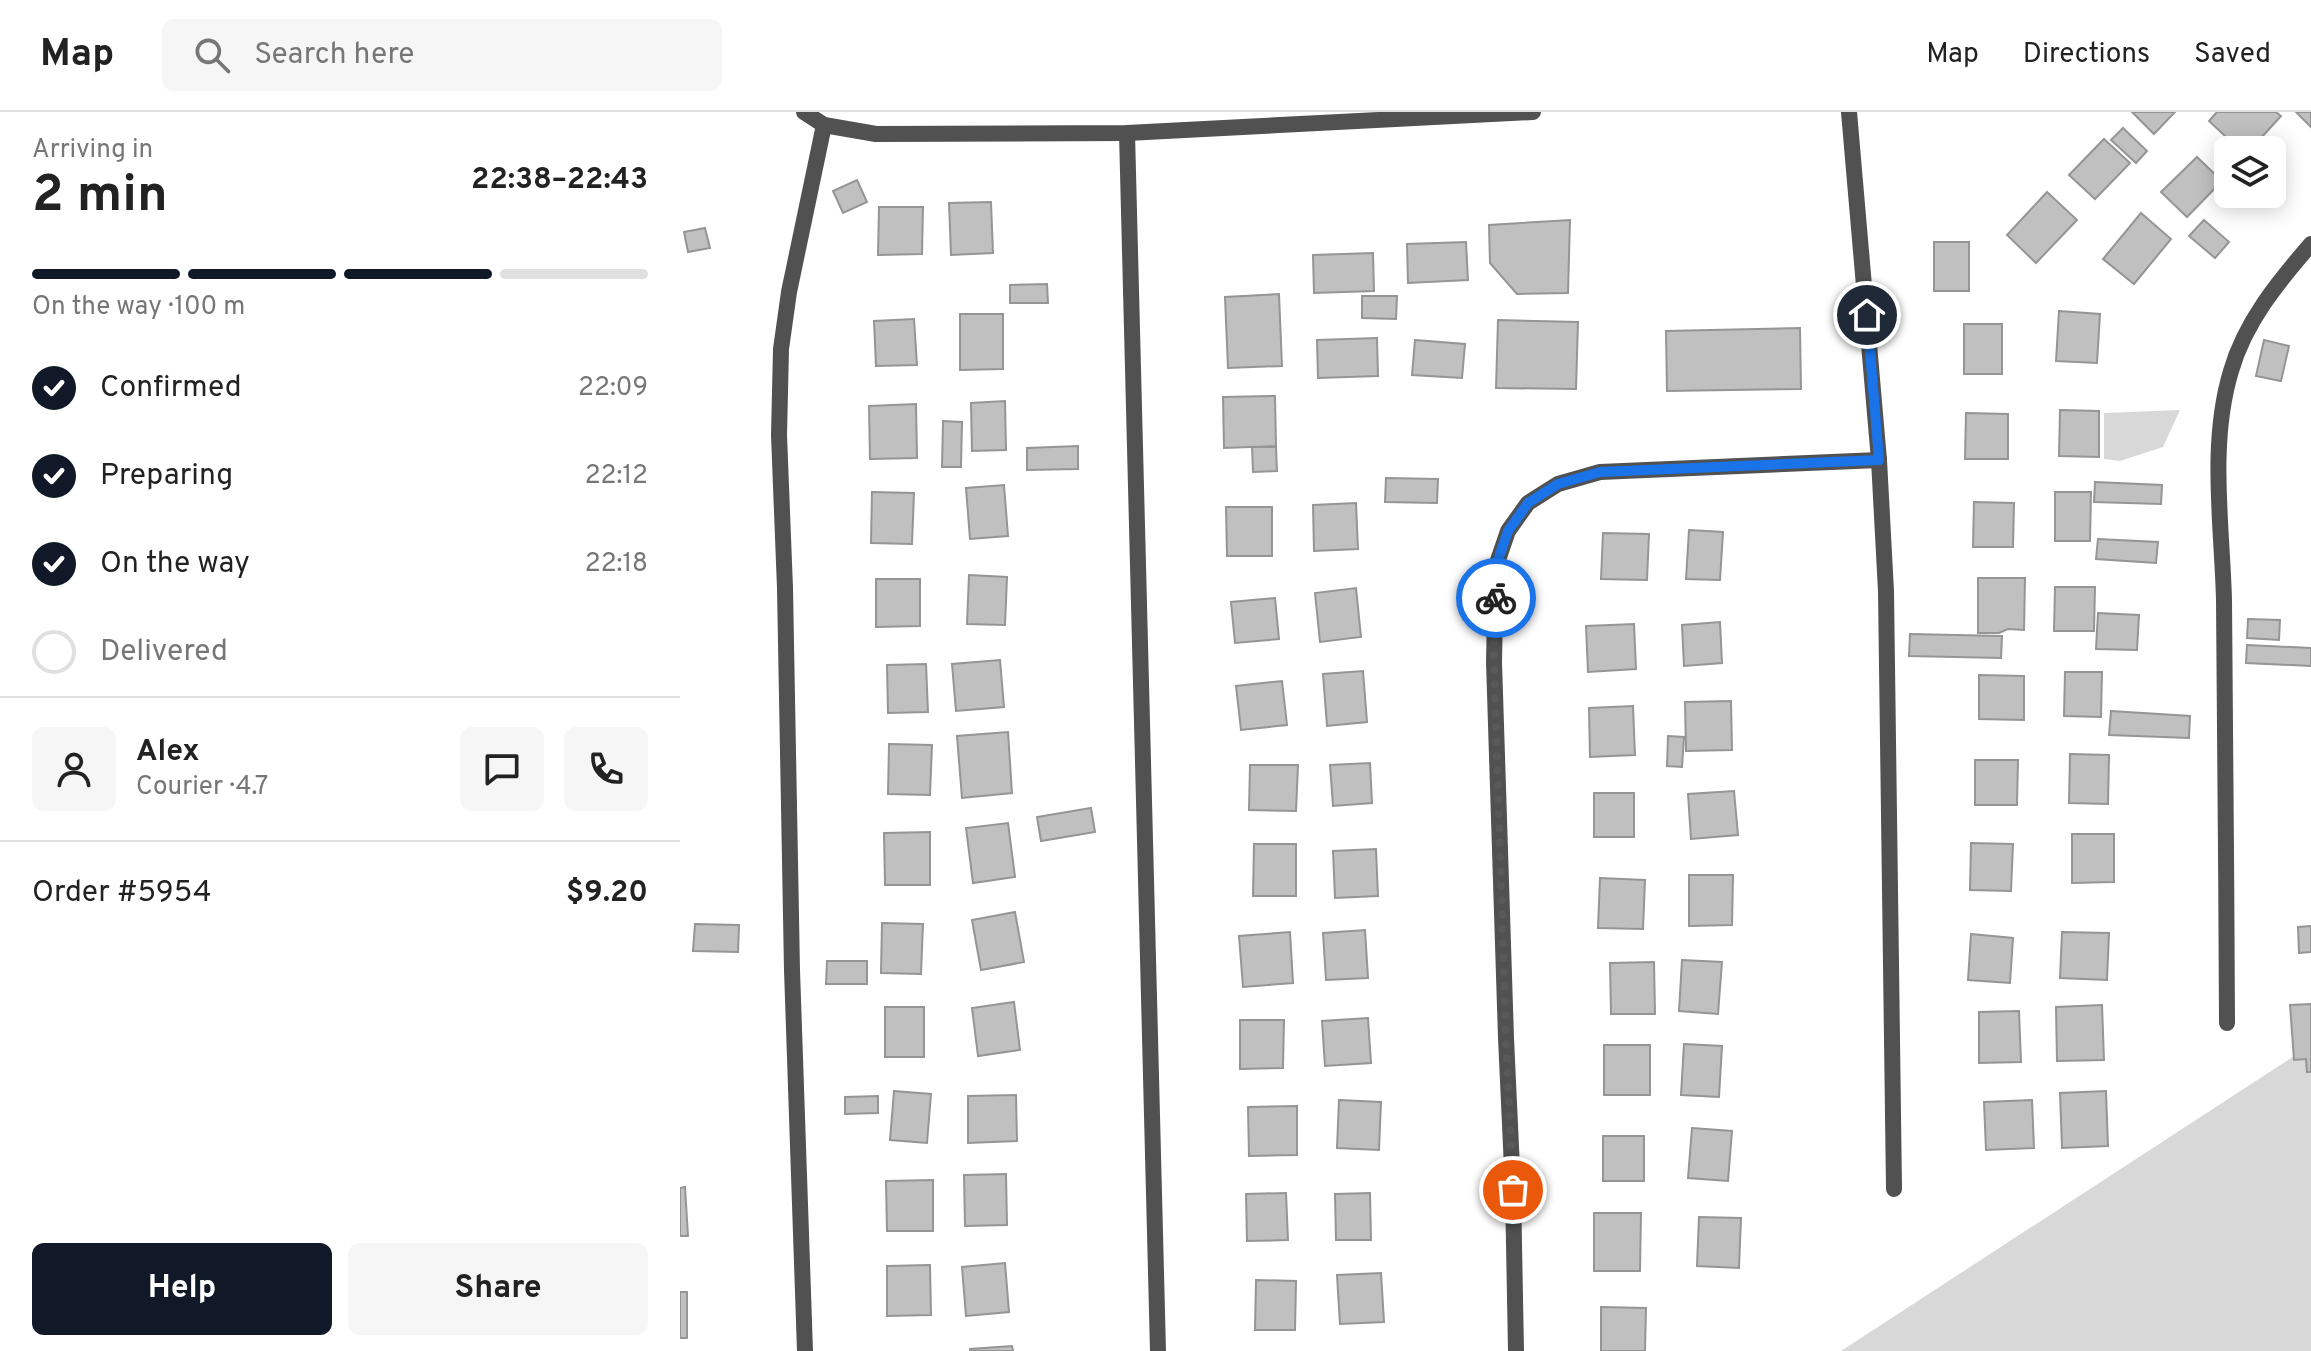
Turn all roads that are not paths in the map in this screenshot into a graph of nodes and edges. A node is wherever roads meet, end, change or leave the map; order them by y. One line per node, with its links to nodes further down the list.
1 (804, 112): 4 (street)
2 (1533, 112): 5 (street)
3 (1849, 112): 7 (street)
4 (824, 125): 5 (street); 10 (street)
5 (1127, 133): 11 (street)
6 (2311, 244): 8 (street)
7 (1879, 460): 9 (street); 12 (street)
8 (2227, 1023)
9 (1894, 1189)
10 (805, 1351)
11 (1158, 1351)
12 (1516, 1351)

